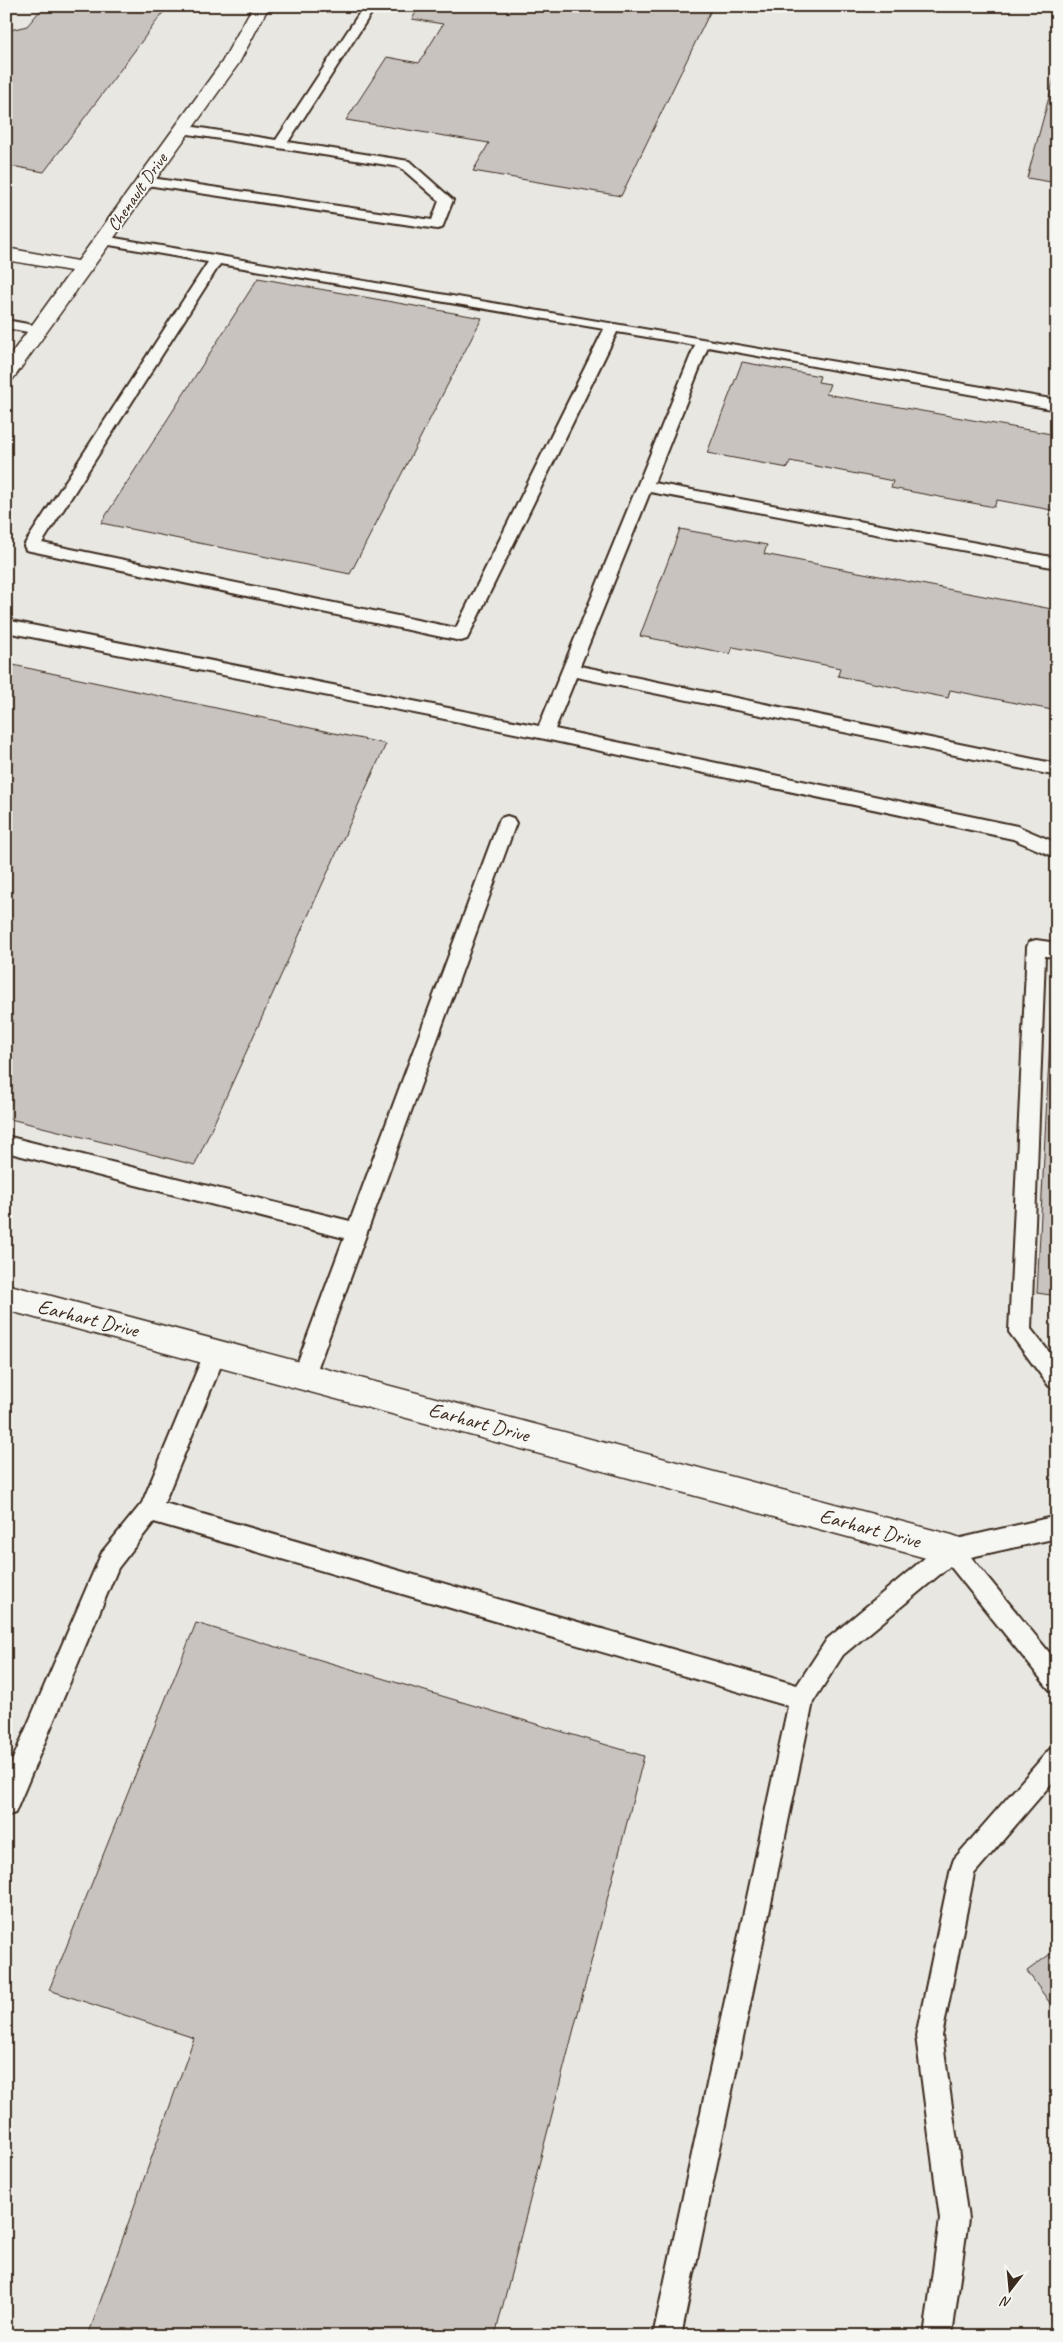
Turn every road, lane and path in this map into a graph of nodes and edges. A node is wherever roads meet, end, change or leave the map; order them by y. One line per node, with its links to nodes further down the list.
1 (261, 6): 3 (street, Chenault Drive)
2 (370, 6): 4 (lane)
3 (182, 129): 4 (lane); 5 (street, Chenault Drive)
4 (279, 145): 5 (lane)
5 (145, 181): 6 (street, Chenault Drive)
6 (103, 240): 8 (lane); 9 (street, Chenault Drive)
7 (6, 254): 9 (street)
8 (216, 260): 11 (lane); 11 (lane)
9 (84, 268): 12 (street, Chenault Drive)
10 (6, 324): 12 (lane)
11 (612, 327): 13 (lane)
12 (39, 330): 14 (street, Chenault Drive)
13 (703, 342): 15 (lane); 16 (lane)
14 (6, 375)
15 (1057, 405)
16 (645, 486): 17 (lane); 19 (lane)
17 (1057, 563)
18 (6, 626): 20 (lane)
19 (570, 670): 20 (lane); 21 (lane)
20 (545, 733): 23 (lane)
21 (1057, 770)
22 (507, 823): 26 (lane)
23 (1057, 851)
24 (1057, 950): 30 (lane)
25 (6, 1144): 26 (lane)
26 (357, 1232): 29 (lane)
27 (9, 1303): 28 (street, Earhart Drive)
28 (216, 1351): 29 (street, Earhart Drive); 31 (lane)
29 (304, 1374): 33 (street, Earhart Drive)
30 (1057, 1379)
31 (150, 1510): 35 (lane); 37 (lane)
32 (1057, 1527): 33 (lane)
33 (952, 1550): 34 (lane); 35 (lane)
34 (1057, 1681)
35 (802, 1698): 38 (lane)
36 (1057, 1758): 39 (lane)
37 (6, 1804)
38 (667, 2336)
39 (938, 2336)

